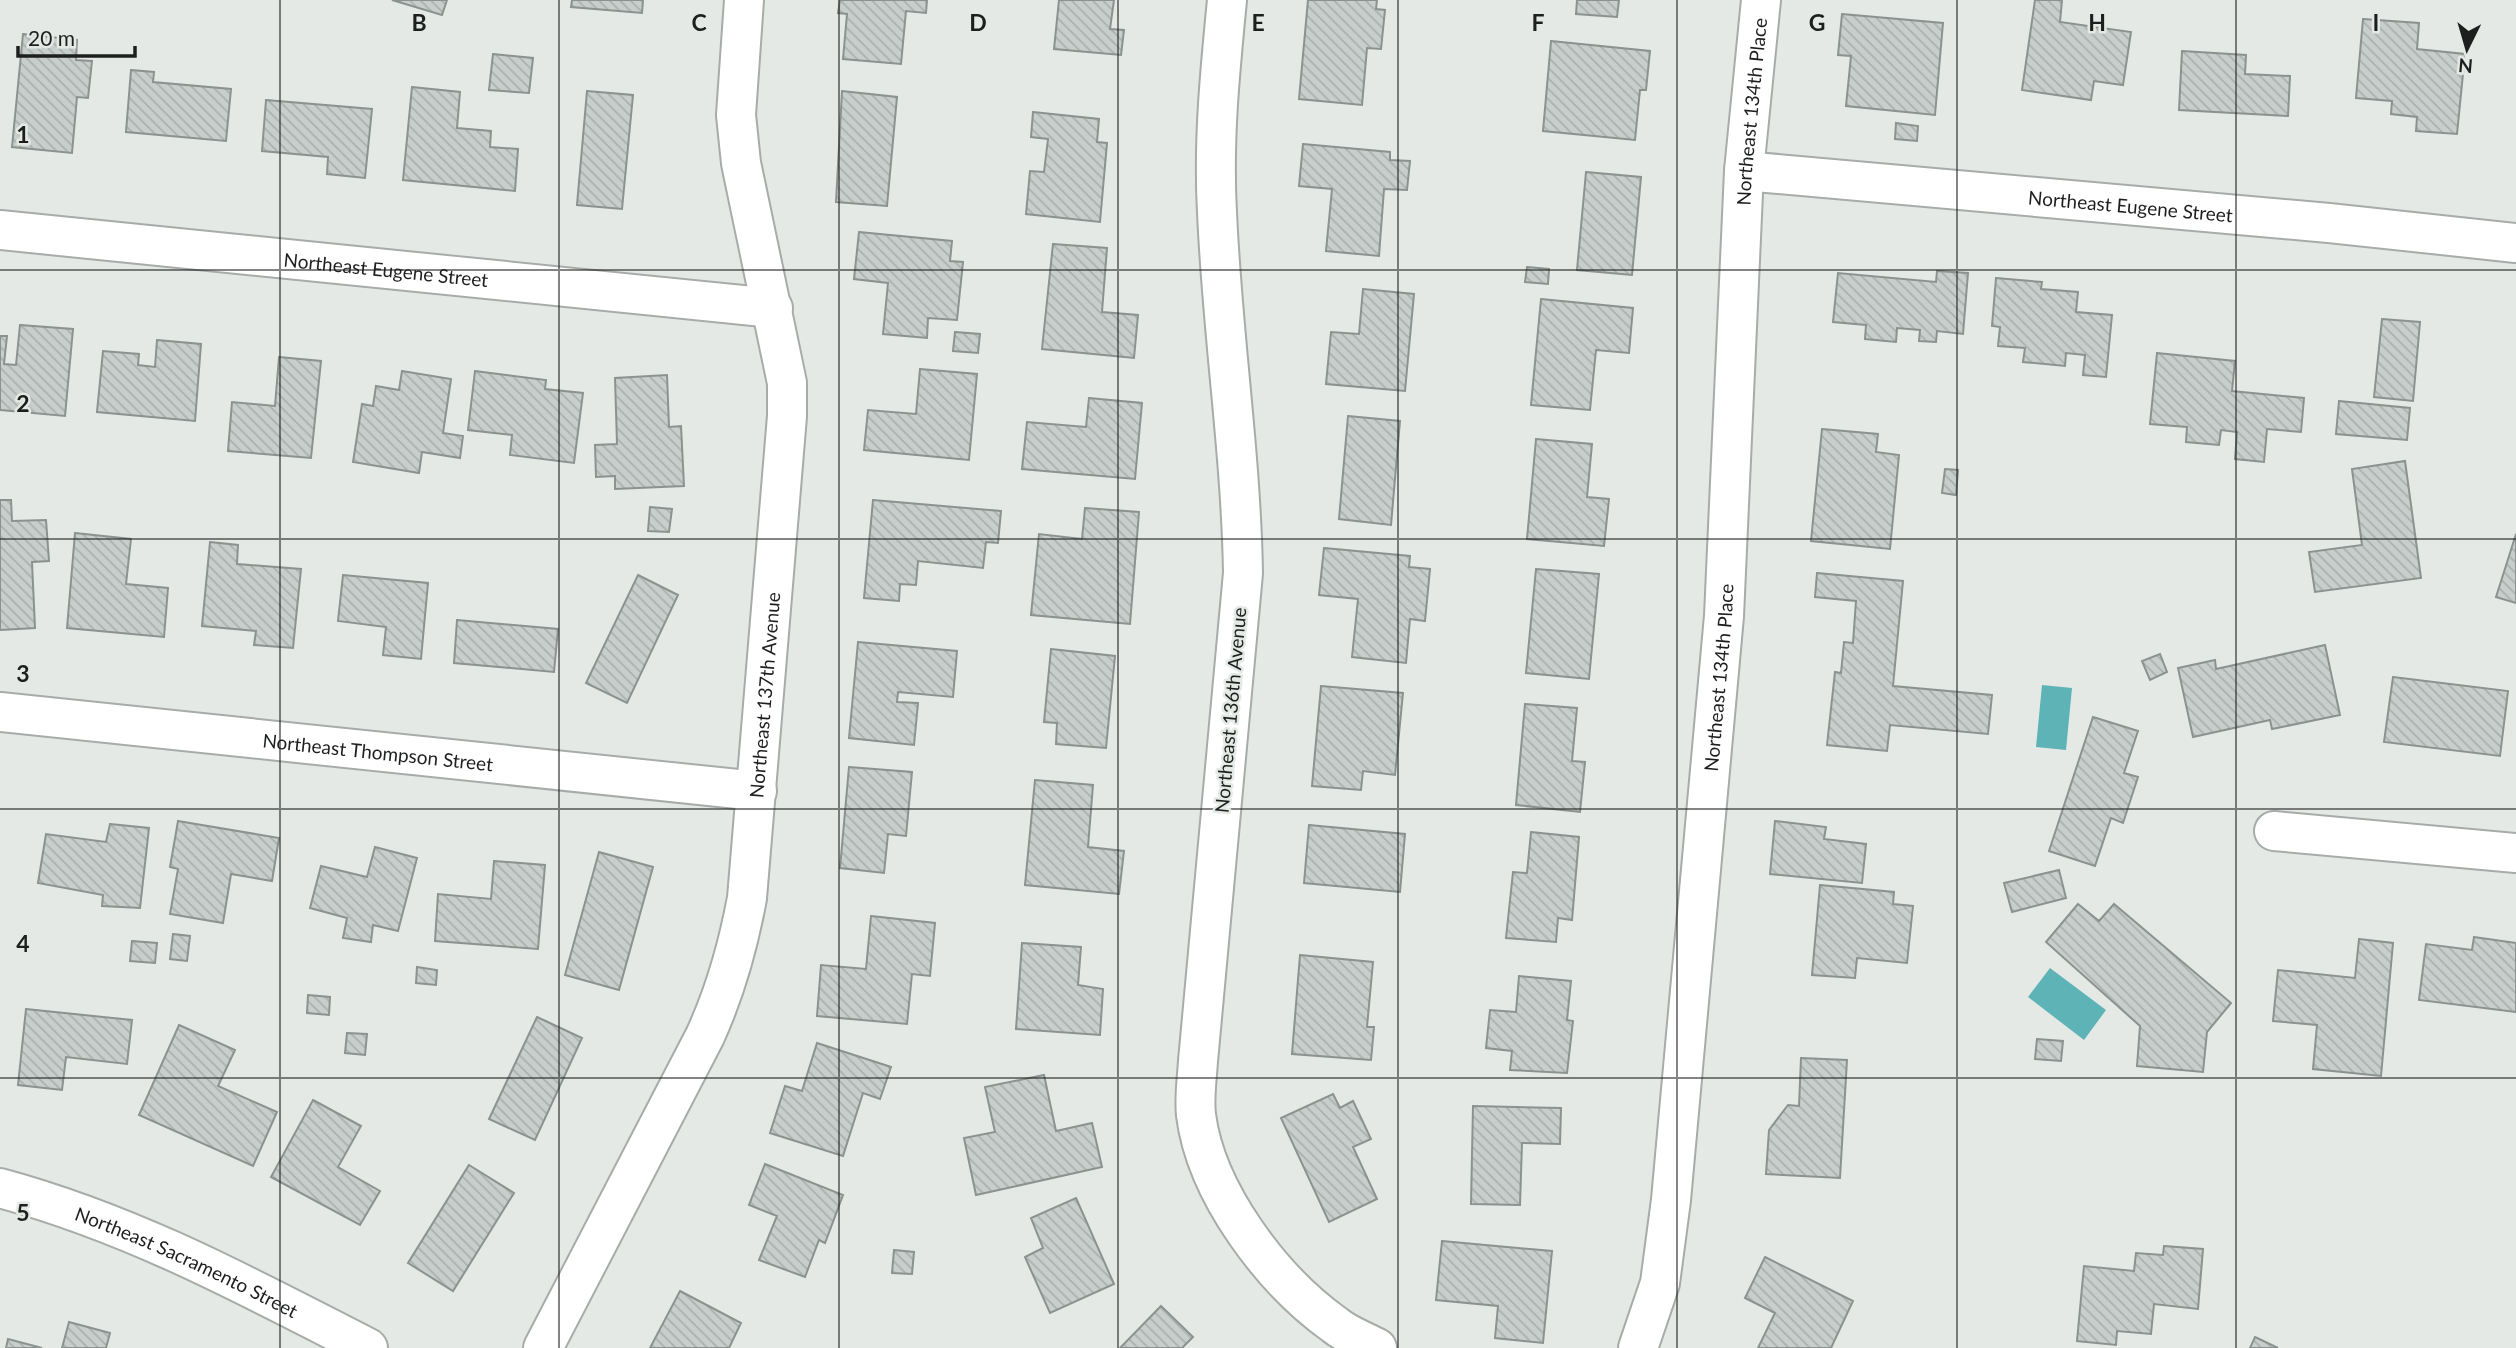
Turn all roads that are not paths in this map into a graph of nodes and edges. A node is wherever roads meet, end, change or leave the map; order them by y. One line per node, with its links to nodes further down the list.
1 (744, 0): 7 (street, Northeast 137th Avenue)
2 (1227, 0): 15 (street, Northeast 136th Avenue)
3 (1761, 0): 4 (street, Northeast 134th Place)
4 (1744, 171): 6 (street, Northeast Eugene Street); 16 (street, Northeast 134th Place)
5 (0, 230): 7 (street, Northeast Eugene Street)
6 (2516, 243)
7 (773, 308): 9 (street, Northeast 137th Avenue)
8 (0, 712): 9 (street, Northeast Thompson Street)
9 (757, 791): 14 (street, Northeast 137th Avenue)
10 (2274, 831): 11 (street)
11 (2516, 853)
12 (0, 1188): 13 (street, Northeast Sacramento Street)
13 (368, 1348)
14 (543, 1348)
15 (1377, 1348)
16 (1638, 1348)

